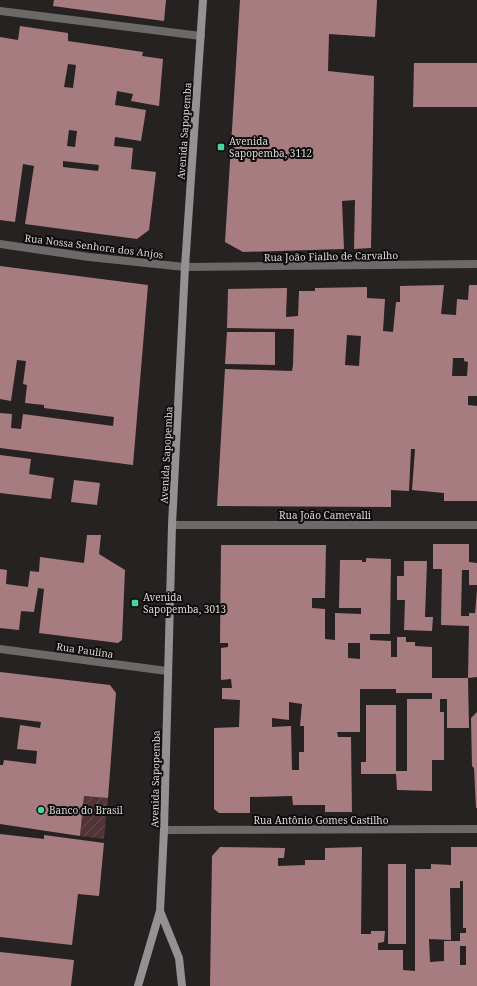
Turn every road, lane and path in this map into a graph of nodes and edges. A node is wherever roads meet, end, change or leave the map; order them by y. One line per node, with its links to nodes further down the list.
1 (203, 0): 3 (main road, Avenida Sapopemba)
2 (0, 11): 3 (street)
3 (201, 36): 6 (main road, Avenida Sapopemba)
4 (0, 244): 6 (street, Rua Nossa Senhora dos Anjos)
5 (477, 264): 6 (street, Rua João Fialho de Carvalho)
6 (186, 267): 7 (main road, Avenida Sapopemba)
7 (172, 525): 8 (street, Rua João Camevalli); 10 (main road, Avenida Sapopemba)
8 (477, 525)
9 (0, 649): 10 (street, Rua Paulina)
10 (167, 671): 12 (main road, Avenida Sapopemba)
11 (477, 829): 12 (street, Rua Antônio Gomes Castilho)
12 (164, 830): 13 (main road, Avenida Sapopemba)
13 (160, 911): 14 (main road, Avenida Sapopemba); 15 (main road, Avenida Sapopemba)
14 (138, 986)
15 (182, 986)

